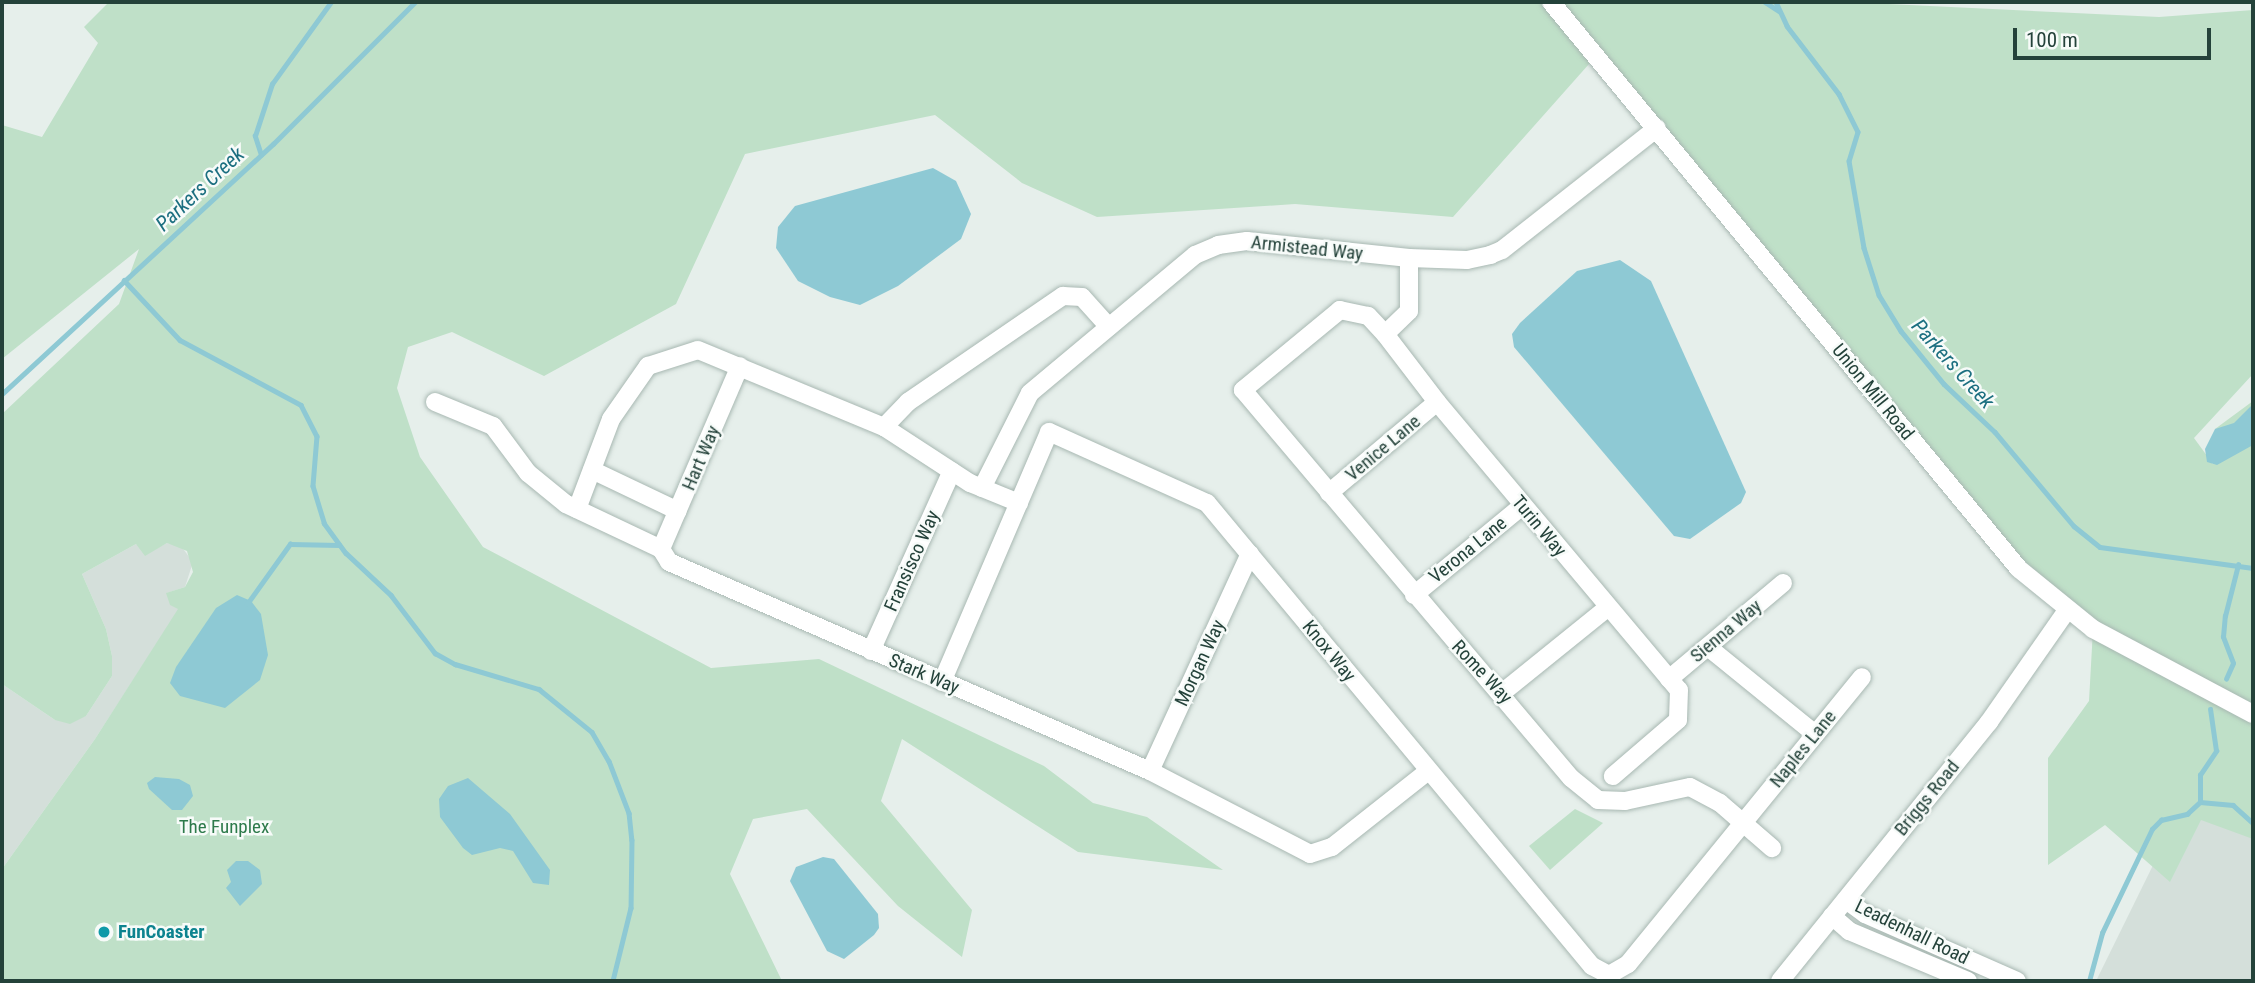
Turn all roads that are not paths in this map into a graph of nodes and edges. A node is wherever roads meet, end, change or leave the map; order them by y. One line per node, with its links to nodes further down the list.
1 (1551, 2): 2 (street, Union Mill Road)
2 (1657, 128): 3 (street, Armistead Way); 24 (street, Union Mill Road)
3 (1409, 258): 4 (street, Armistead Way); 5 (street)
4 (1109, 327): 10 (street); 13 (street, Armistead Way)
5 (1385, 334): 7 (street, Turin Way); 9 (street, Turin Way)
6 (740, 366): 10 (street); 11 (street); 18 (street, Hart Way)
7 (1244, 390): 14 (street, Rome Way)
8 (435, 401): 17 (street, Stark Way)
9 (1437, 402): 14 (street, Venice Lane); 16 (street, Turin Way)
10 (884, 427): 12 (street)
11 (592, 470): 17 (street); 18 (street)
12 (952, 471): 13 (street); 26 (street, Fransisco Way)
13 (982, 488): 15 (street)
14 (1329, 493): 22 (street, Rome Way)
15 (1019, 503): 20 (street, Knox Way); 29 (street, Knox Way)
16 (1522, 506): 22 (street, Verona Lane); 23 (street, Turin Way)
17 (576, 509): 19 (street, Stark Way)
18 (678, 511): 19 (street, Hart Way)
19 (661, 550): 26 (street, Stark Way)
20 (1250, 554): 33 (street, Morgan Way); 34 (street, Knox Way)
21 (1783, 583): 25 (street, Sienna Way)
22 (1414, 595): 30 (street, Rome Way)
23 (1607, 608): 28 (street, Turin Way); 30 (street)
24 (2067, 610): 31 (street, Union Mill Road); 38 (street, Briggs Road)
25 (1708, 647): 28 (street, Sienna Way); 32 (street)
26 (871, 651): 29 (street, Stark Way)
27 (1862, 677): 32 (street, Naples Lane)
28 (1669, 679): 35 (street, Turin Way)
29 (942, 682): 33 (street, Stark Way)
30 (1503, 692): 36 (street, Rome Way)
31 (2253, 714)
32 (1815, 734): 36 (street, Naples Lane)
33 (1150, 771): 34 (street, Stark Way)
34 (1427, 772): 36 (street, Knox Way)
35 (1613, 776)
36 (1744, 821): 37 (street, Rome Way)
37 (1772, 848)
38 (1846, 900): 39 (street, Briggs Road); 42 (street, Leadenhall Road)
39 (1832, 916): 40 (street, Briggs Road); 41 (street, Leadenhall Road)
40 (1780, 981)
41 (1968, 981)
42 (2017, 981)

